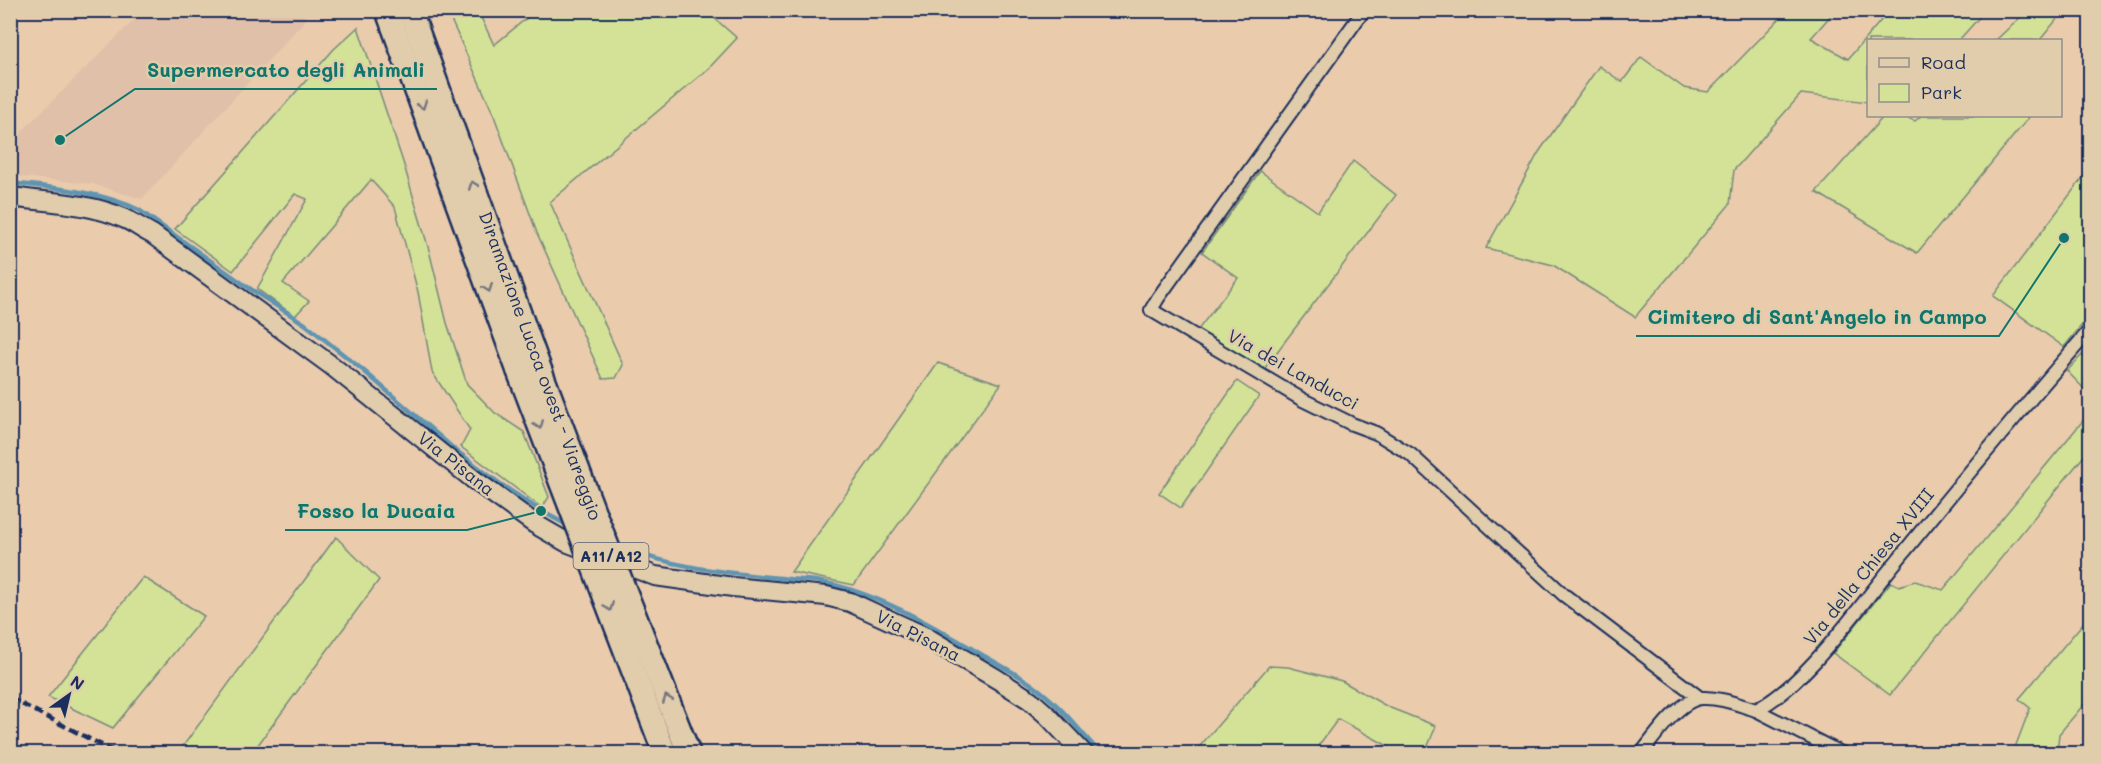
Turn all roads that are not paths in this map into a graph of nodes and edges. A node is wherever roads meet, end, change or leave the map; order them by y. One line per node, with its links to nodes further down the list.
1 (387, 10): 6 (highway, Diramazione Lucca ovest - Viareggio / A11/A12, one-way to 6)
2 (410, 10): 6 (highway, Diramazione Lucca ovest - Viareggio / A11/A12, one-way to 2)
3 (1364, 10): 7 (street, Via dei Landucci)
4 (10, 197): 11 (main road, Via Pisana)
5 (2091, 330): 8 (street, Via della Chiesa XVIII)
6 (527, 364): 9 (highway, Diramazione Lucca ovest - Viareggio / A11/A12, one-way to 9, bridge); 10 (highway, Diramazione Lucca ovest - Viareggio / A11/A12, one-way to 6, bridge)
7 (1700, 698): 8 (street); 12 (street)
8 (1756, 710): 13 (street)
9 (665, 753)
10 (689, 753)
11 (1084, 753)
12 (1641, 753)
13 (1843, 753)

